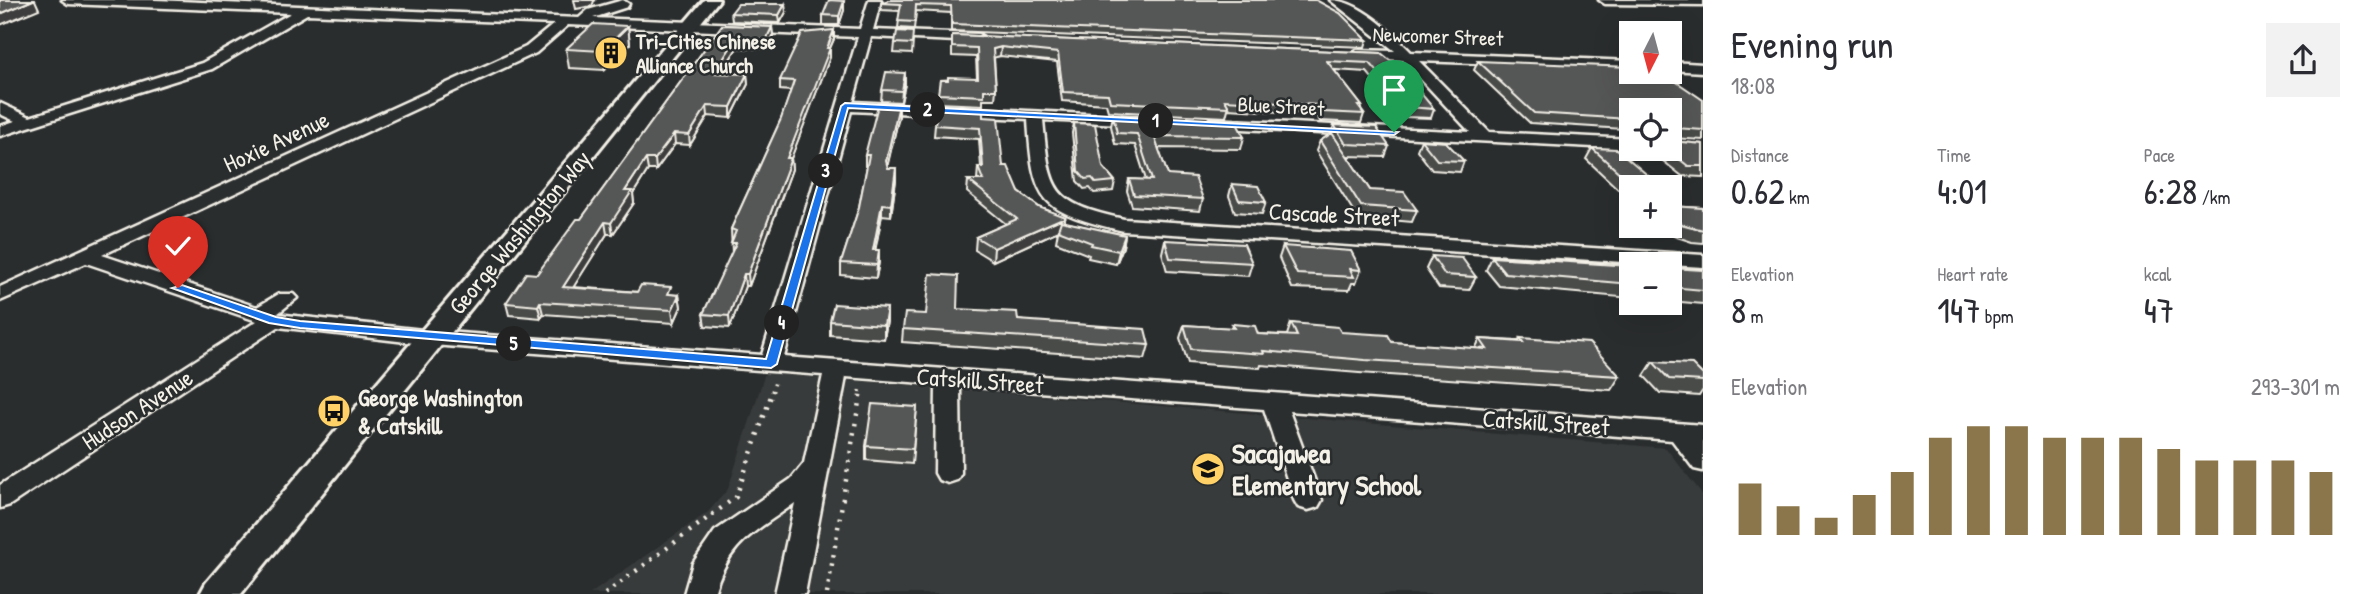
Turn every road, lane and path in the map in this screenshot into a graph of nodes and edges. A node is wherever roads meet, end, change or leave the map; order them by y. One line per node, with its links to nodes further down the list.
1 (68, 0): 10 (street)
2 (322, 0): 10 (street)
3 (712, 0): 13 (main road, George Washington Way)
4 (875, 0): 14 (street)
5 (1336, 0): 17 (street)
6 (1605, 0): 7 (street)
7 (1703, 1)
8 (623, 4): 12 (street)
9 (477, 6): 11 (street)
10 (305, 10): 11 (street); 25 (street)
11 (462, 16): 12 (street)
12 (574, 21): 13 (street); 30 (street, Hoxie Avenue)
13 (691, 26): 14 (street); 35 (main road, George Washington Way)
14 (864, 33): 15 (street); 21 (street)
15 (990, 38)
16 (1338, 53): 17 (street, Newcomer Street)
17 (1408, 56): 18 (street, Newcomer Street); 28 (street)
18 (1619, 65)
19 (1682, 67): 20 (street)
20 (1703, 68)
21 (845, 106): 23 (street); 36 (street)
22 (0, 108): 25 (street)
23 (1035, 115): 24 (street); 31 (street, Cascade Street)
24 (1157, 121)
25 (29, 122): 27 (street)
26 (1198, 123): 28 (street, Blue Street)
27 (0, 131)
28 (1483, 137): 29 (street, Blue Street)
29 (1619, 143)
30 (85, 256): 32 (street, Hoxie Avenue); 34 (street, Catskill Street)
31 (1703, 261)
32 (0, 295)
33 (286, 298): 34 (street)
34 (266, 318): 35 (street, Catskill Street); 45 (street, Hudson Avenue)
35 (432, 338): 36 (street, Catskill Street); 47 (main road, George Washington Way)
36 (774, 369): 37 (street, Catskill Street); 48 (path)
37 (836, 369): 38 (street, Catskill Street); 43 (street)
38 (948, 377): 40 (street, Catskill Street); 44 (street)
39 (863, 382): 51 (path)
40 (1274, 402): 41 (street, Catskill Street); 46 (street)
41 (1691, 433): 42 (street)
42 (1703, 462)
43 (816, 466): 49 (street); 50 (street)
44 (948, 473)
45 (0, 498)
46 (1308, 500)
47 (219, 594)
48 (605, 594)
49 (699, 594)
50 (790, 594)
51 (827, 594)

